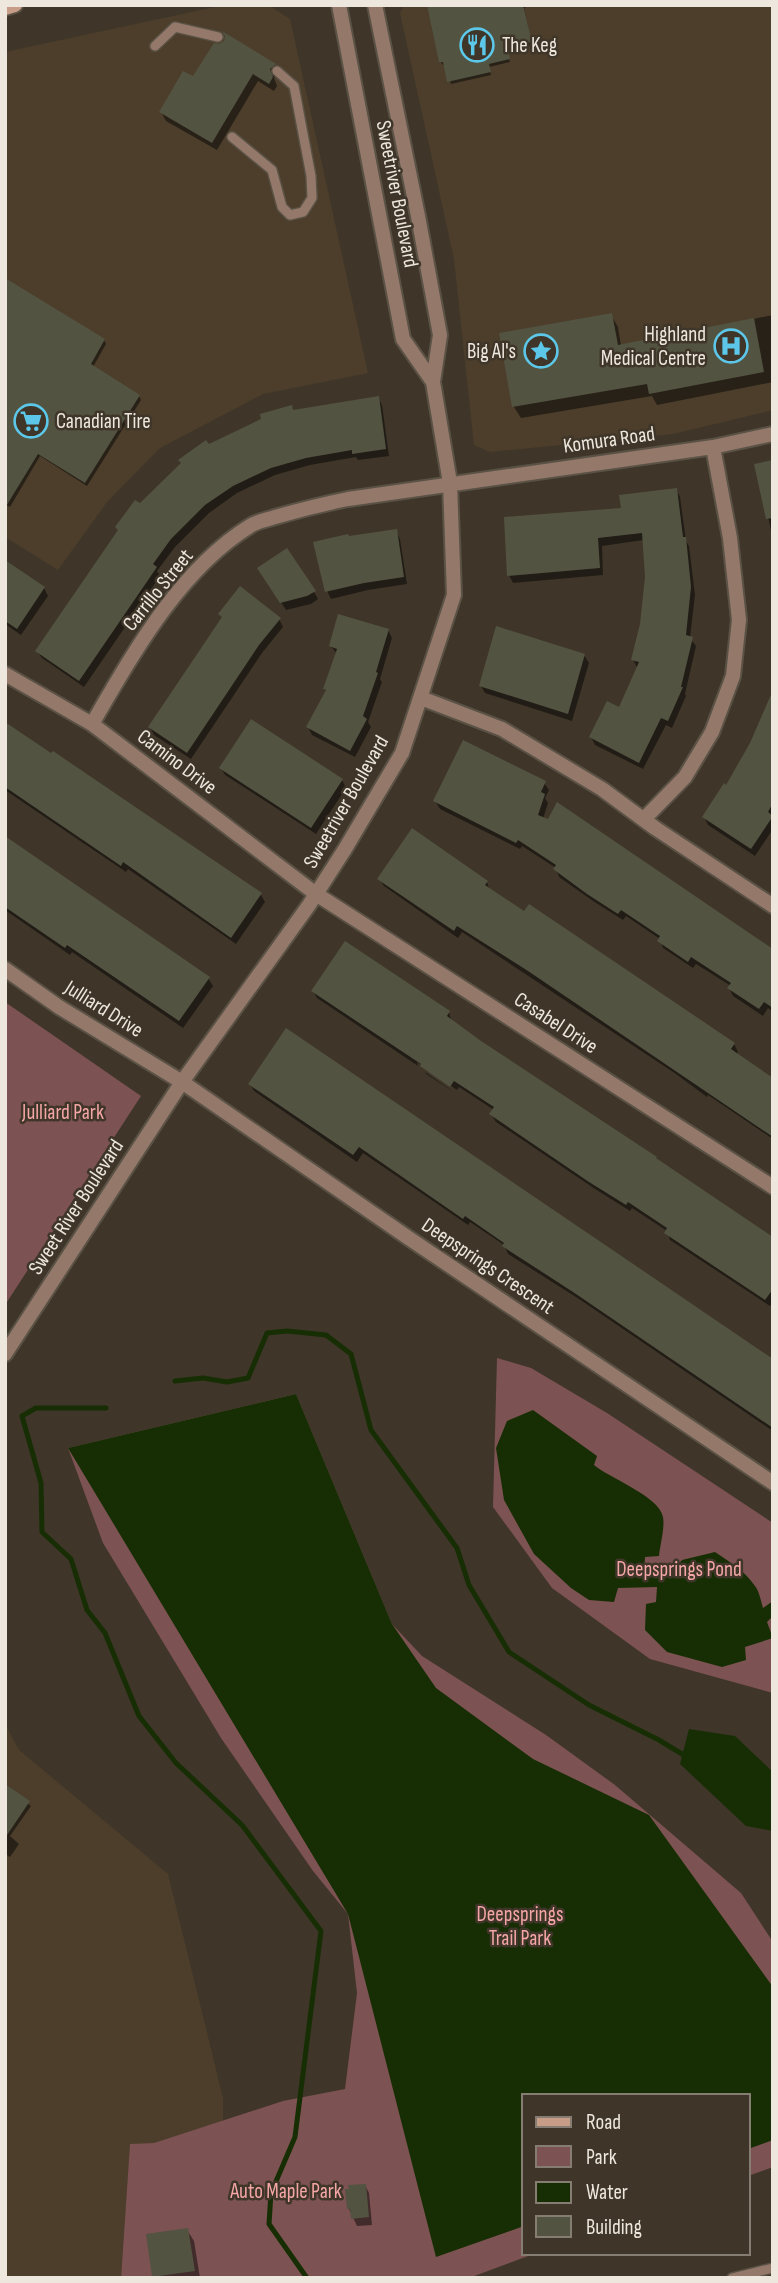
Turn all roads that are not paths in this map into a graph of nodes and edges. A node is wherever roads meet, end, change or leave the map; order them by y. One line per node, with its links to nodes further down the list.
1 (15, 5): 4 (main road)
2 (339, 5): 9 (street, Sweetriver Boulevard)
3 (376, 5): 9 (street, Sweetriver Boulevard)
4 (5, 8)
5 (218, 37): 6 (lane)
6 (155, 46)
7 (276, 71): 8 (lane)
8 (232, 137)
9 (433, 382): 12 (street, Sweetriver Boulevard)
10 (773, 434): 11 (street, Komura Road)
11 (713, 447): 12 (street, Komura Road); 16 (street)
12 (450, 483): 14 (street, Sweetriver Boulevard); 15 (street, Carrillo Street)
13 (5, 674): 15 (street, Camino Drive)
14 (421, 698): 16 (street); 17 (street, Sweetriver Boulevard)
15 (92, 724): 17 (street, Camino Drive)
16 (645, 818): 18 (street)
17 (316, 894): 20 (street, Sweetriver Boulevard); 21 (street, Casabel Drive)
18 (773, 906)
19 (5, 969): 20 (street, Julliard Drive)
20 (182, 1082): 22 (street, Sweet River Boulevard); 23 (street, Deepsprings Crescent)
21 (773, 1187)
22 (5, 1354)
23 (773, 1483)
24 (773, 2269): 25 (lane)
25 (732, 2278)

